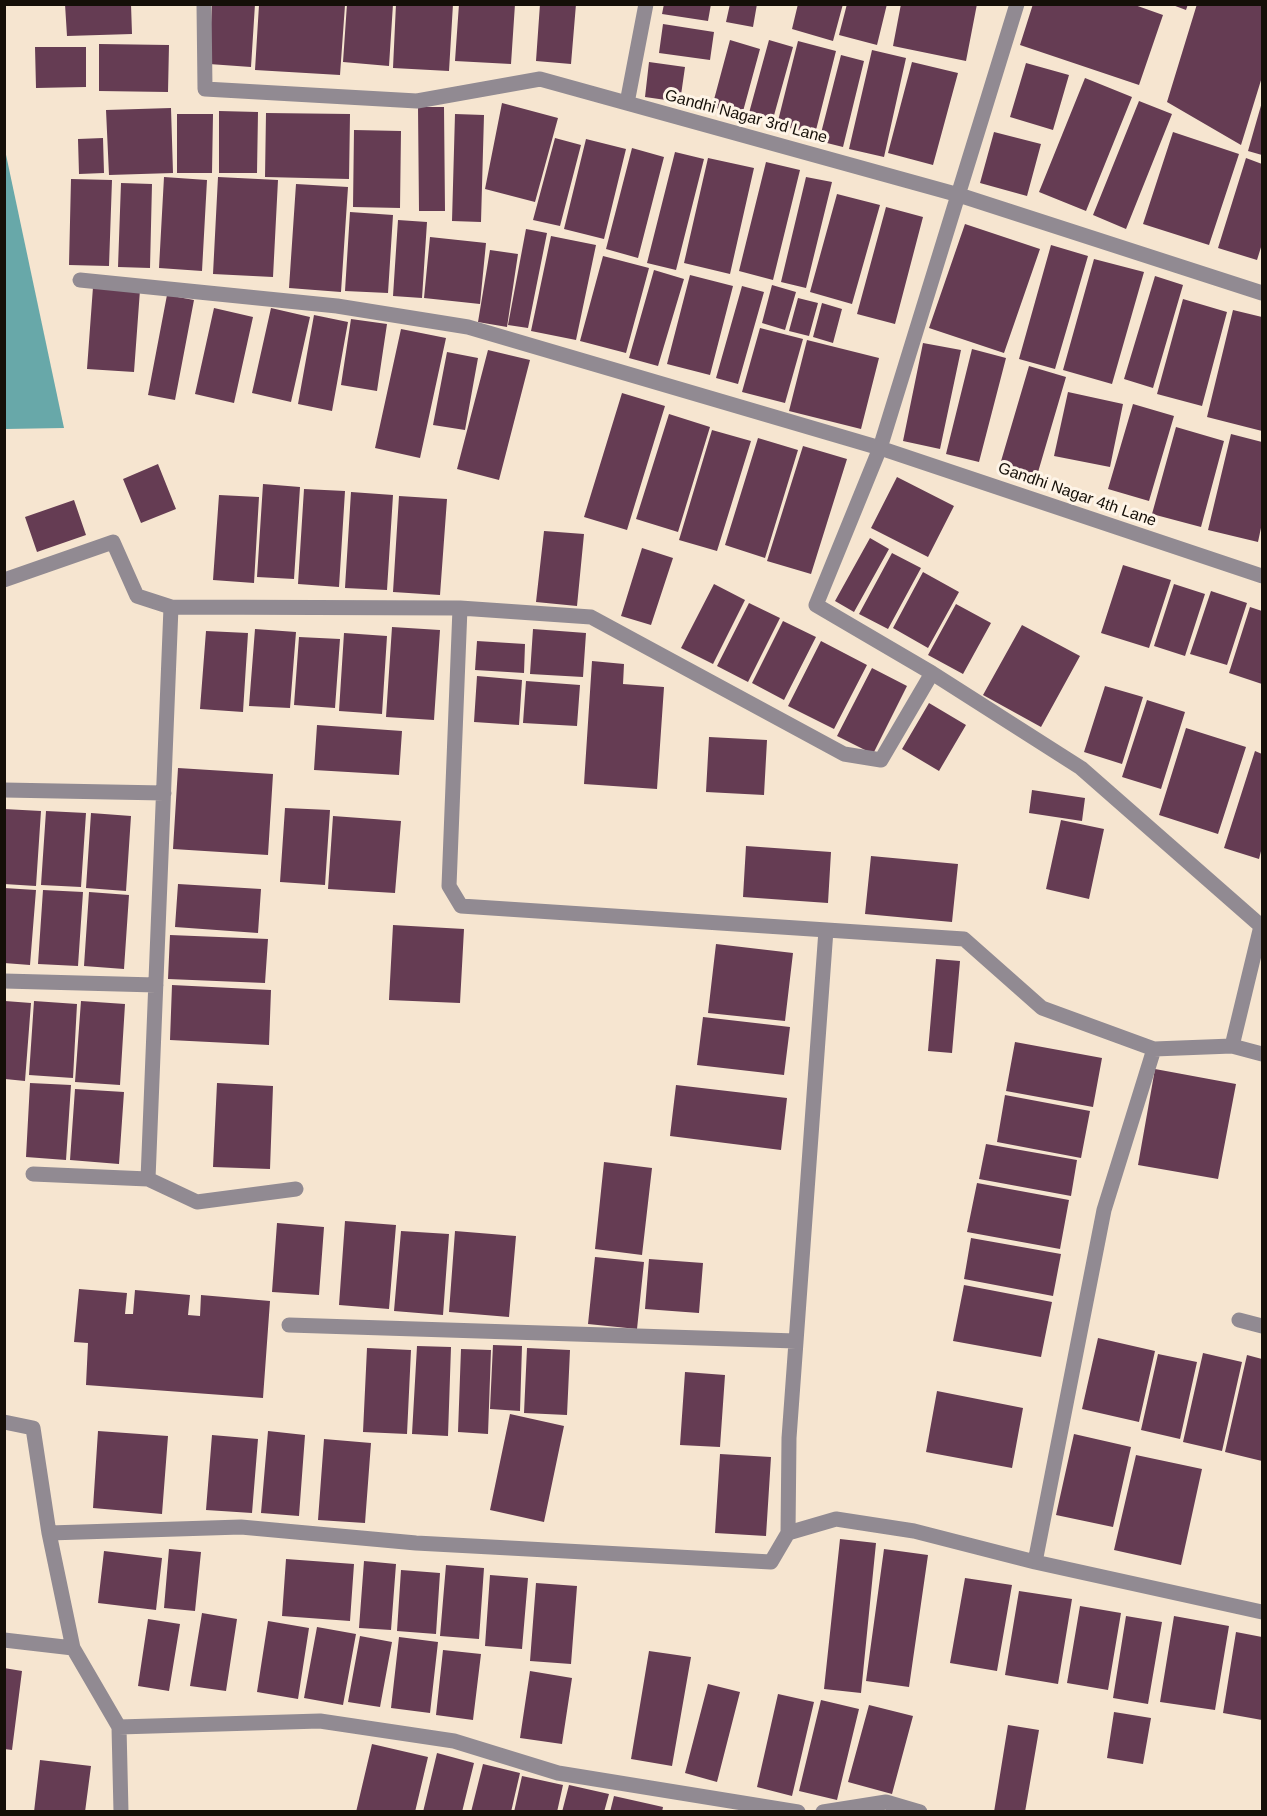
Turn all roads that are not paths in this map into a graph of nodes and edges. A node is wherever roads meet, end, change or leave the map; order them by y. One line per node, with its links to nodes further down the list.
1 (204, 4): 4 (street, Gandhi Nagar 3rd Lane)
2 (646, 4): 4 (street)
3 (1017, 4): 5 (street)
4 (627, 103): 5 (street, Gandhi Nagar 3rd Lane)
5 (959, 195): 7 (street, Gandhi Nagar 3rd Lane); 8 (street)
6 (80, 280): 8 (street, Gandhi Nagar 4th Lane)
7 (1263, 293)
8 (880, 448): 9 (street, Gandhi Nagar 4th Lane); 13 (street)
9 (1263, 576)
10 (4, 580): 11 (street)
11 (171, 607): 12 (street); 15 (street)
12 (460, 608): 13 (street); 16 (street)
13 (932, 673): 19 (street)
14 (4, 790): 15 (street)
15 (164, 793): 18 (street)
16 (826, 930): 20 (street); 28 (street)
17 (4, 981): 18 (street)
18 (156, 985): 23 (street)
19 (1233, 1046): 20 (street); 21 (street)
20 (1154, 1049): 32 (street)
21 (1263, 1054)
22 (33, 1174): 23 (street)
23 (148, 1179): 24 (street)
24 (296, 1189)
25 (1239, 1320): 27 (street)
26 (289, 1325): 28 (street)
27 (1263, 1326)
28 (796, 1341): 31 (street)
29 (4, 1422): 30 (street)
30 (49, 1533): 31 (street); 35 (street)
31 (788, 1533): 32 (street)
32 (1035, 1562): 33 (street)
33 (1263, 1612)
34 (4, 1640): 35 (street)
35 (73, 1648): 36 (street)
36 (119, 1727): 37 (street); 38 (street)
37 (121, 1812)
38 (798, 1812)
39 (823, 1812): 40 (street)
40 (920, 1812)

